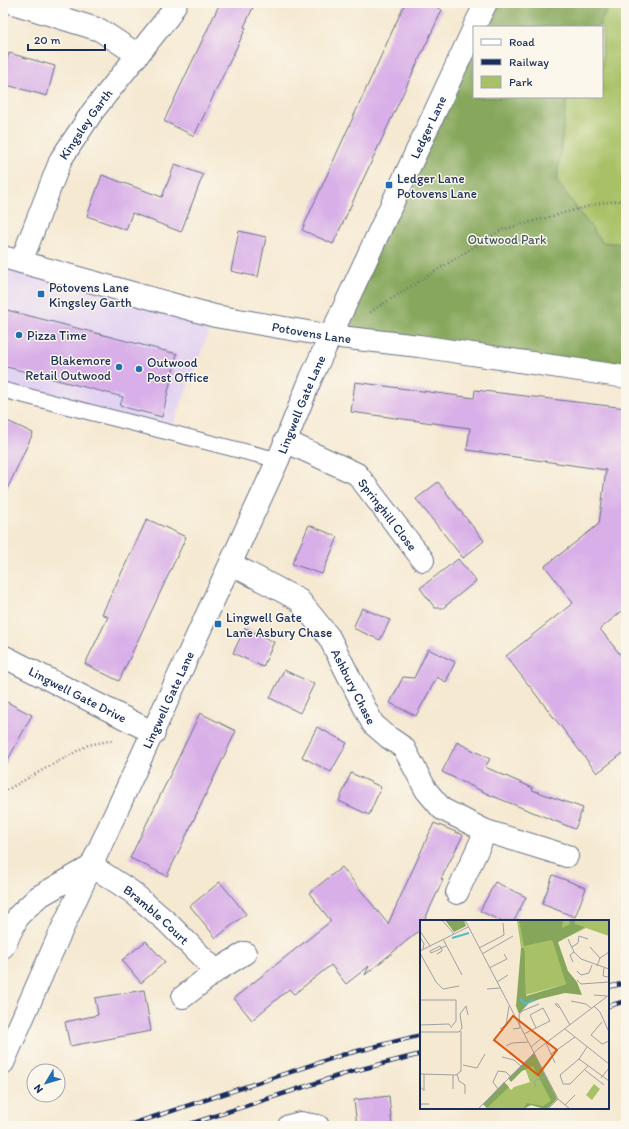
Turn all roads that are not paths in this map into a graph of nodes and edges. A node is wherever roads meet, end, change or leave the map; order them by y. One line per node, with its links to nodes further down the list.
1 (13, 3): 6 (street)
2 (176, 3): 6 (street, Kingsley Garth)
3 (486, 3): 4 (street, Ledger Lane)
4 (474, 26)
5 (473, 29): 8 (street, Ledger Lane)
6 (138, 55): 7 (street, Kingsley Garth)
7 (12, 259): 8 (street, Potovens Lane)
8 (331, 336): 9 (street, Potovens Lane); 11 (street, Lingwell Gate Lane)
9 (626, 377)
10 (3, 390): 11 (lane)
11 (282, 450): 12 (street, Springhill Close); 13 (street, Lingwell Gate Lane)
12 (423, 560)
13 (231, 564): 15 (street, Lingwell Gate Lane); 16 (street, Ashbury Chase)
14 (3, 656): 15 (street, Lingwell Gate Drive)
15 (154, 733): 18 (street, Lingwell Gate Lane)
16 (486, 831): 17 (street, Ashbury Chase); 19 (street)
17 (567, 856)
18 (92, 866): 20 (street); 22 (street, Bramble Court); 24 (street, Lingwell Gate Lane)
19 (457, 893)
20 (3, 947)
21 (245, 953): 22 (street)
22 (216, 971): 23 (street)
23 (183, 997)
24 (3, 1063)
25 (290, 1126): 26 (street)
26 (318, 1126)

